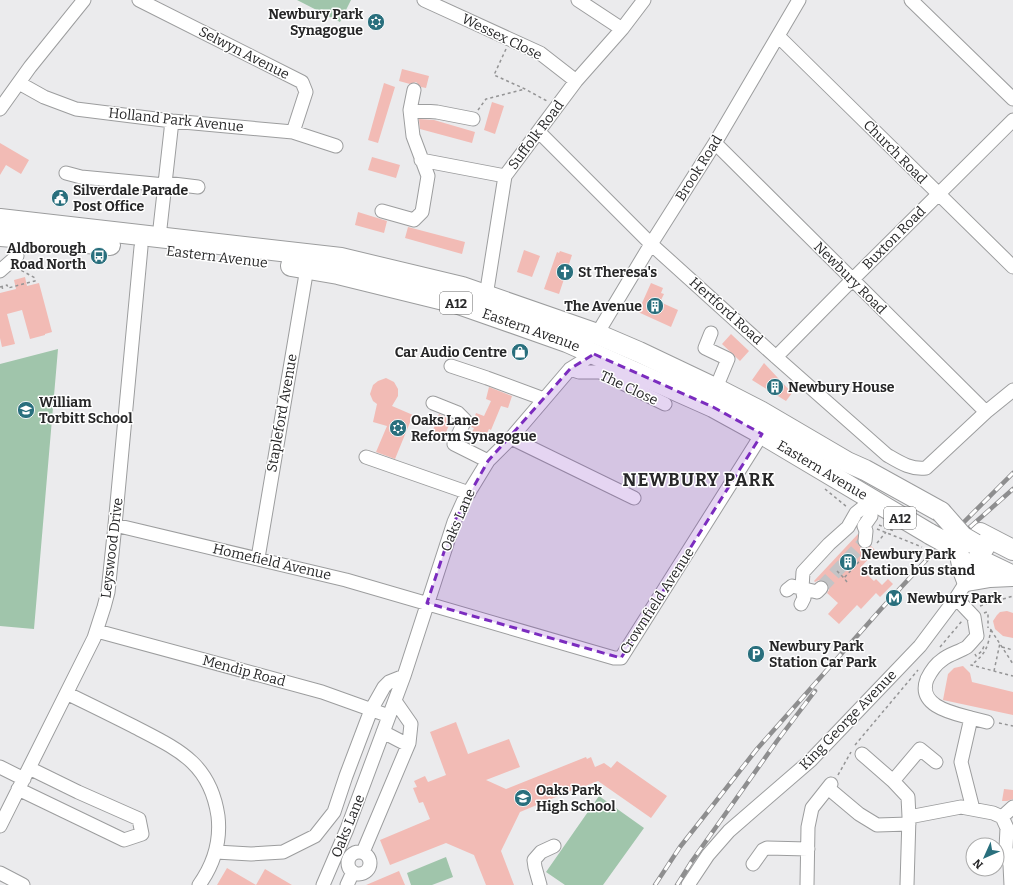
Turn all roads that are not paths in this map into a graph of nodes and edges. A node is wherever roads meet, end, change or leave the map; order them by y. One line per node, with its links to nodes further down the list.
1 (84, 0): 11 (street)
2 (138, 0): 19 (street, Selwyn Avenue)
3 (424, 0): 10 (street, Wessex Close)
4 (578, 0): 8 (street)
5 (644, 0): 8 (street, Suffolk Road)
6 (799, 0): 9 (street, Brook Road)
7 (915, 1): 13 (street)
8 (622, 29): 10 (street, Suffolk Road)
9 (778, 36): 21 (street, Brook Road); 28 (street, Church Road)
10 (576, 81): 20 (street, Suffolk Road)
11 (19, 83): 14 (street); 18 (street, Holland Park Avenue)
12 (414, 90): 15 (street)
13 (1013, 99)
14 (2, 102)
15 (410, 110): 16 (street); 23 (street)
16 (472, 119)
17 (1013, 120): 28 (street, Buxton Road)
18 (172, 121): 19 (street, Holland Park Avenue); 26 (street)
19 (293, 132): 22 (street, Holland Park Avenue)
20 (539, 132): 25 (street, Suffolk Road); 33 (street, Hertford Road)
21 (715, 143): 33 (street, Brook Road); 39 (street, Newbury Road)
22 (336, 146)
23 (421, 160): 25 (street); 29 (street)
24 (66, 173): 26 (street)
25 (505, 176): 40 (street, Suffolk Road)
26 (165, 184): 27 (street); 32 (street)
27 (198, 187)
28 (938, 194): 36 (street, Church Road); 39 (street, Buxton Road)
29 (382, 211)
30 (0, 219): 32 (highway, Eastern Avenue / A12)
31 (0, 236): 34 (highway, Eastern Avenue / A12)
32 (159, 237): 40 (highway, Eastern Avenue / A12)
33 (651, 244): 42 (street, Brook Road); 45 (street, Hertford Road)
34 (141, 247): 37 (highway, Eastern Avenue / A12); 63 (street, Leyswood Drive)
35 (16, 261): 38 (street)
36 (1013, 267)
37 (307, 268): 43 (highway, Eastern Avenue / A12); 69 (street, Stapleford Avenue)
38 (0, 271)
39 (852, 280): 45 (street, Buxton Road); 53 (street, Newbury Road)
40 (486, 296): 42 (highway, Eastern Avenue / A12)
41 (710, 333): 48 (street)
42 (597, 334): 48 (highway, Eastern Avenue / A12)
43 (567, 342): 44 (highway, Eastern Avenue / A12); 47 (street)
44 (594, 354): 47 (street, Oaks Lane); 54 (highway, Eastern Avenue / A12)
45 (776, 357): 53 (street, Hertford Road)
46 (451, 366): 50 (street)
47 (570, 369): 50 (street, Oaks Lane); 52 (street, The Close)
48 (716, 388): 58 (highway, Eastern Avenue / A12)
49 (1013, 390): 53 (street)
50 (544, 399): 55 (street, Oaks Lane)
51 (433, 403): 57 (street)
52 (665, 404)
53 (986, 412)
54 (762, 434): 62 (highway, Eastern Avenue / A12); 76 (street, Crownfield Avenue)
55 (511, 438): 57 (street, Oaks Lane); 61 (street)
56 (366, 457): 60 (street)
57 (488, 461): 60 (street, Oaks Lane)
58 (847, 462): 59 (highway, Eastern Avenue / A12); 62 (highway)
59 (897, 487): 62 (highway); 66 (highway, Eastern Avenue / A12)
60 (469, 493): 76 (street, Oaks Lane)
61 (634, 498)
62 (874, 498): 64 (street); 65 (street); 66 (highway, Eastern Avenue / A12, bridge)
63 (115, 525): 69 (street, Homefield Avenue); 78 (street, Leyswood Drive)
64 (848, 527): 65 (street); 72 (street)
65 (870, 527): 67 (street)
66 (977, 545): 68 (highway, Eastern Avenue / A12); 70 (highway, Eastern Avenue / A12); 71 (highway)
67 (870, 546)
68 (1013, 550)
69 (258, 558): 76 (street, Homefield Avenue)
70 (1013, 576): 71 (highway)
71 (967, 581): 75 (street, King George Avenue)
72 (802, 588): 73 (street); 74 (street); 77 (street)
73 (821, 588)
74 (787, 590)
75 (956, 598): 84 (street); 109 (street, King George Avenue)
76 (427, 603): 79 (street, Oaks Lane)
77 (801, 604)
78 (97, 632): 80 (street, Leyswood Drive); 82 (street, Mendip Road)
79 (404, 676): 81 (street, Oaks Lane); 82 (street, Oaks Lane)
80 (68, 694): 91 (street, Leyswood Drive); 100 (street)
81 (395, 701): 83 (street, Oaks Lane); 87 (street)
82 (371, 710): 83 (street, Mendip Road); 100 (street, Oaks Lane)
83 (389, 716): 86 (street, Oaks Lane)
84 (971, 718): 85 (street); 94 (street)
85 (987, 722)
86 (383, 732): 87 (street); 106 (street, Oaks Lane)
87 (408, 745): 107 (street)
88 (862, 754): 92 (street)
89 (936, 762): 92 (street)
90 (0, 767): 91 (street)
91 (24, 779): 91 (street); 97 (street, Leyswood Drive)
92 (893, 781): 96 (street)
93 (1013, 807): 95 (street)
94 (973, 809): 95 (street); 96 (street)
95 (1002, 817): 103 (street)
96 (909, 820): 99 (street); 111 (street)
97 (0, 826)
98 (554, 846): 108 (street)
99 (808, 849): 101 (street); 110 (street)
100 (216, 852): 105 (street)
101 (753, 864)
102 (0, 873): 104 (street)
103 (1012, 879)
104 (23, 885)
105 (200, 885)
106 (323, 885)
107 (347, 885)
108 (540, 885)
109 (688, 885)
110 (807, 885)
111 (907, 885)

